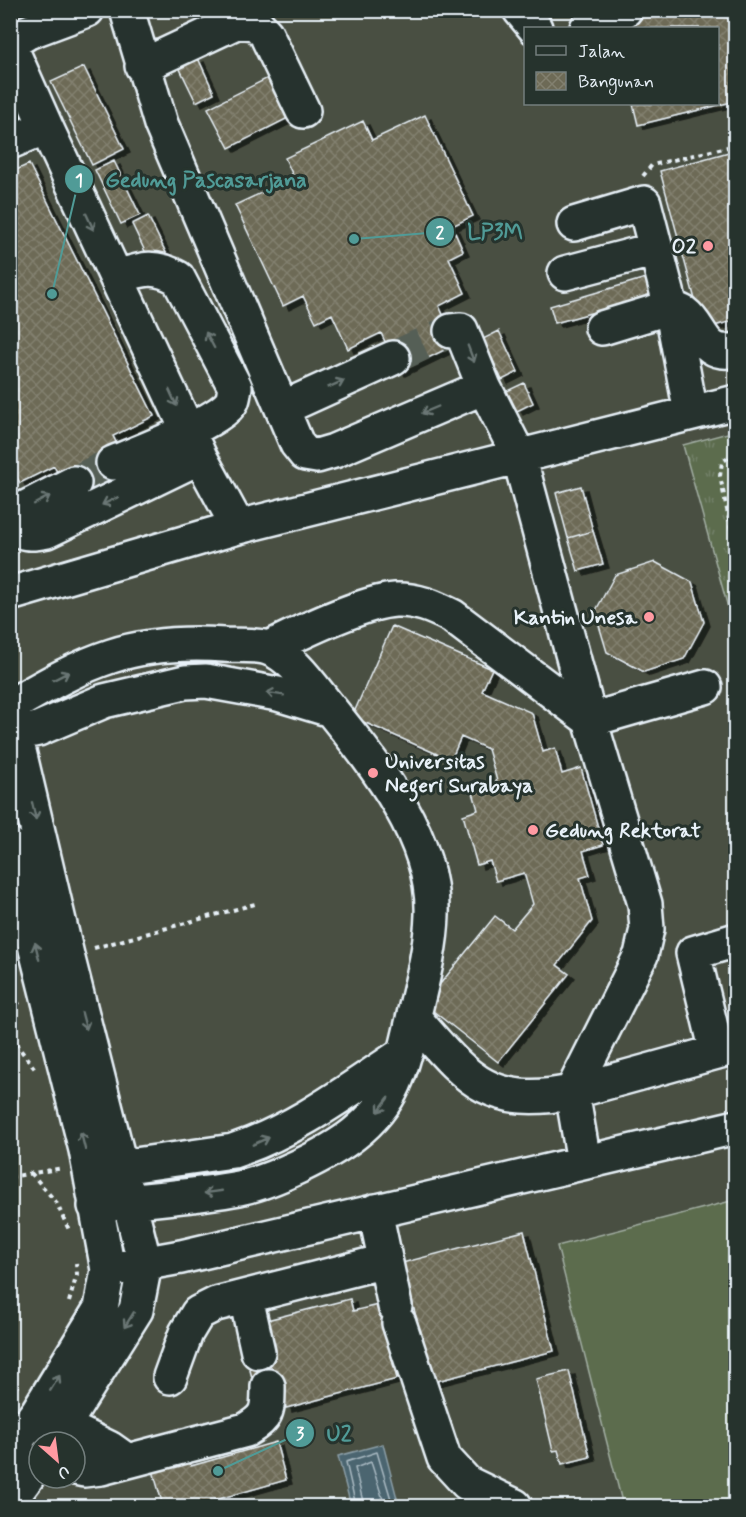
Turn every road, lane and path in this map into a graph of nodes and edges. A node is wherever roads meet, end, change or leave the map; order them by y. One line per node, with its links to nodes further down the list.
1 (87, 10): 7 (lane)
2 (127, 10): 8 (lane)
3 (520, 10): 5 (lane)
4 (625, 10): 6 (lane)
5 (534, 27)
6 (589, 27)
7 (18, 33): 10 (lane)
8 (142, 66): 9 (lane); 25 (lane)
9 (303, 111)
10 (46, 128): 11 (lane); 17 (lane, one-way to 17)
11 (10, 142)
12 (735, 145): 13 (path)
13 (644, 203): 14 (lane); 15 (lane)
14 (574, 224)
15 (656, 249): 16 (lane); 18 (lane)
16 (565, 273)
17 (117, 277): 27 (lane, one-way to 27); 27 (lane, one-way to 17)
18 (671, 307): 19 (lane); 21 (lane); 26 (lane)
19 (602, 328)
20 (451, 331): 23 (lane, one-way to 23)
21 (735, 350)
22 (393, 358): 25 (lane, one-way to 22)
23 (484, 387): 25 (lane, one-way to 25); 29 (lane)
24 (735, 402): 26 (lane)
25 (283, 408)
26 (691, 413): 29 (lane)
27 (194, 444): 30 (lane); 33 (lane, one-way to 33); 34 (lane)
28 (735, 453): 35 (path)
29 (519, 456): 34 (lane); 40 (lane)
30 (113, 463)
31 (74, 483): 32 (lane, one-way to 31)
32 (10, 516)
33 (10, 521)
34 (238, 528): 36 (lane)
35 (735, 554)
36 (10, 594)
37 (269, 648): 39 (lane); 40 (lane); 41 (lane, one-way to 37)
38 (705, 687): 40 (lane)
39 (331, 710): 41 (lane, one-way to 41); 46 (lane)
40 (590, 720): 49 (lane)
41 (12, 722): 45 (lane, one-way to 45)
42 (10, 845): 53 (lane, one-way to 42)
43 (255, 904): 45 (path)
44 (735, 940): 47 (lane)
45 (67, 955): 52 (lane, one-way to 52)
46 (414, 1018): 48 (lane); 49 (lane)
47 (726, 1049): 49 (lane)
48 (405, 1052): 52 (lane, one-way to 48); 56 (lane, one-way to 56)
49 (572, 1092): 51 (lane)
50 (735, 1127): 51 (lane)
51 (584, 1162): 58 (lane)
52 (122, 1165): 53 (lane); 56 (lane)
53 (88, 1168): 54 (path); 57 (lane)
54 (31, 1173): 55 (path); 59 (path)
55 (10, 1177)
56 (130, 1201): 57 (lane); 62 (lane)
57 (96, 1206): 63 (lane)
58 (375, 1211): 61 (lane); 62 (lane)
59 (72, 1241)
60 (75, 1251): 65 (path)
61 (385, 1261): 64 (lane); 75 (lane)
62 (145, 1264): 63 (lane); 70 (lane, one-way to 70)
63 (108, 1270): 70 (lane, one-way to 63)
64 (246, 1298): 66 (lane); 68 (lane)
65 (65, 1312)
66 (258, 1352)
67 (24, 1377): 70 (path)
68 (170, 1377)
69 (267, 1386): 72 (lane)
70 (41, 1419): 71 (lane); 72 (lane)
71 (26, 1452): 74 (lane)
72 (126, 1460): 73 (lane)
73 (87, 1470)
74 (10, 1500)
75 (515, 1506)

